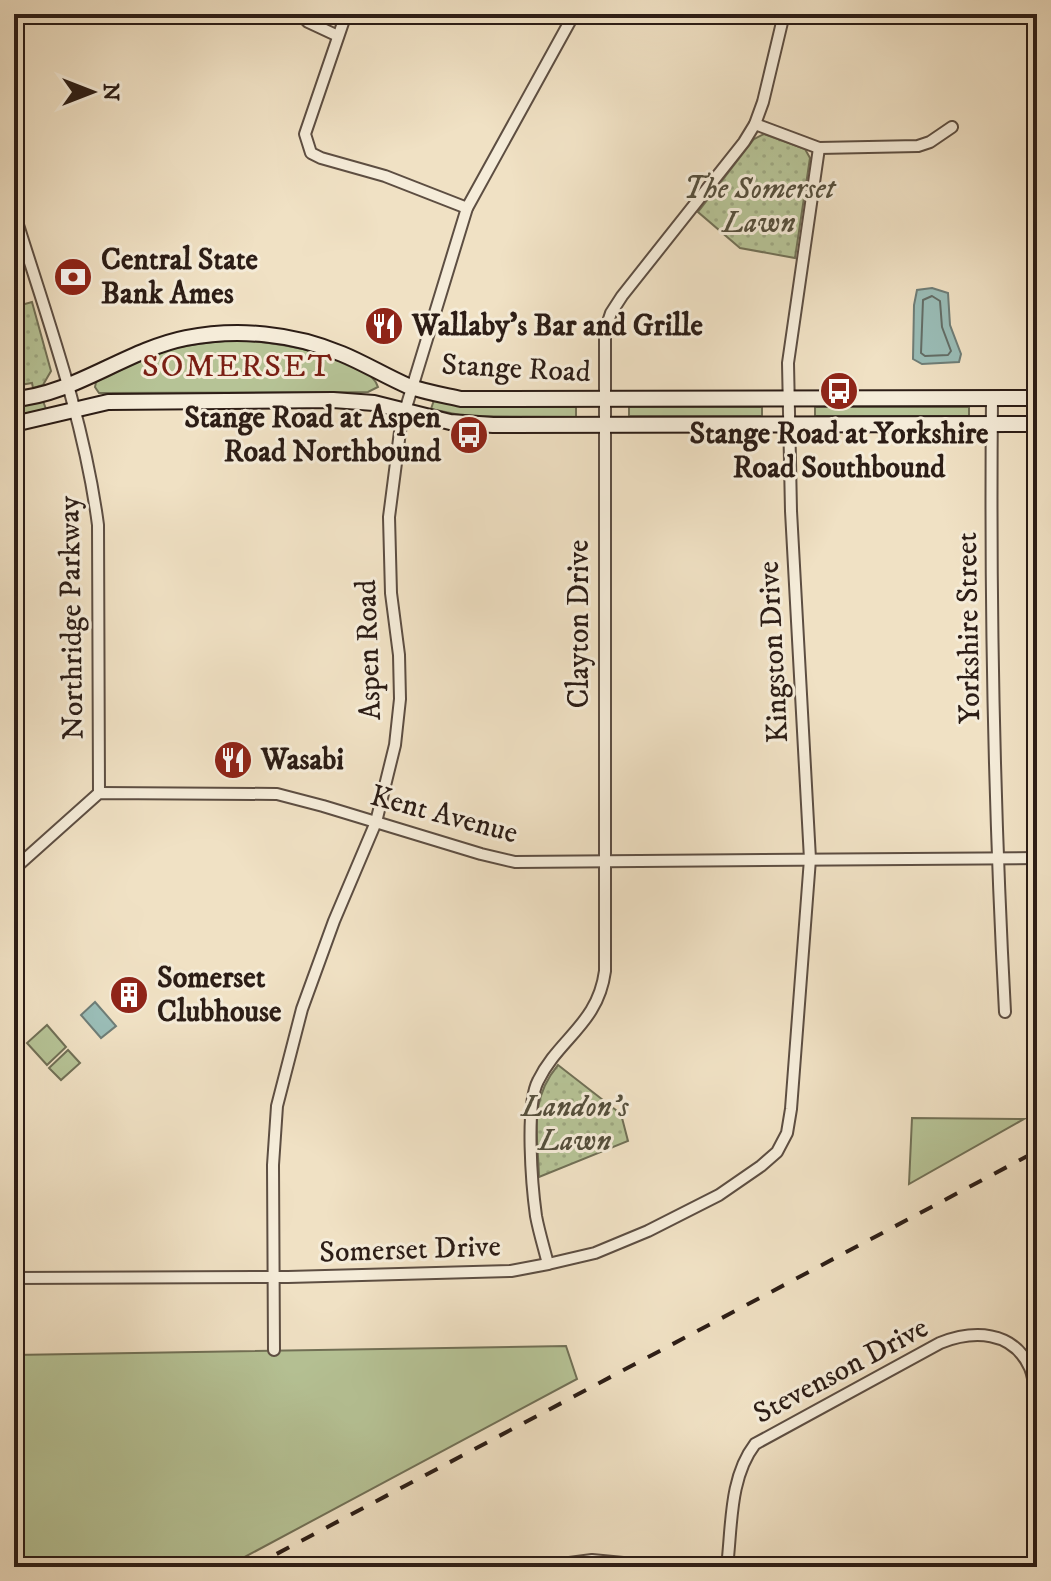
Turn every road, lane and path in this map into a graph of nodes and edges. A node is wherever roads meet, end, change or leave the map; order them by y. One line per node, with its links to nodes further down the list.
1 (300, 14): 5 (street)
2 (346, 14): 5 (street)
3 (574, 14): 9 (street, Aspen Road)
4 (784, 14): 6 (street, Clayton Drive)
5 (338, 36): 9 (street)
6 (755, 124): 8 (street); 17 (street, Clayton Drive)
7 (952, 127): 8 (street)
8 (819, 148): 16 (street, Kingston Drive)
9 (467, 208): 12 (street, Aspen Road)
10 (14, 212): 11 (street, Northridge Parkway)
11 (67, 385): 12 (main road, Stange Road); 15 (main road, Stange Road); 18 (street, Northridge Parkway)
12 (411, 387): 17 (main road, Stange Road); 19 (street, Aspen Road)
13 (992, 398): 14 (main road, Stange Road); 16 (main road, Stange Road); 22 (street, Yorkshire Street)
14 (1037, 398)
15 (14, 399)
16 (788, 399): 17 (main road, Stange Road); 21 (street, Kingston Drive)
17 (603, 400): 24 (street, Clayton Drive)
18 (74, 410): 19 (main road, Stange Road); 20 (main road, Stange Road); 25 (street, Northridge Parkway)
19 (404, 410): 24 (main road, Stange Road); 26 (street, Aspen Road)
20 (14, 424)
21 (788, 424): 22 (main road, Stange Road); 24 (main road, Stange Road); 29 (street, Kingston Drive)
22 (991, 424): 23 (main road, Stange Road); 27 (street, Yorkshire Street)
23 (1037, 424)
24 (603, 425): 30 (street, Clayton Drive)
25 (99, 793): 26 (street, Kent Avenue); 31 (street)
26 (376, 822): 30 (street, Kent Avenue); 35 (street, Aspen Road)
27 (997, 858): 28 (street, Kent Avenue); 29 (street, Kent Avenue); 32 (street, Yorkshire Street)
28 (1037, 858)
29 (810, 859): 30 (street, Kent Avenue); 33 (street, Kingston Drive)
30 (603, 861): 34 (street, Clayton Drive)
31 (14, 869)
32 (1005, 1012)
33 (777, 1152): 34 (street, Somerset Drive)
34 (548, 1264): 35 (street, Somerset Drive)
35 (275, 1277): 36 (street, Somerset Drive); 37 (street, Aspen Road)
36 (14, 1278)
37 (274, 1350)
38 (652, 1566): 39 (street); 40 (street)
39 (539, 1567)
40 (665, 1567)
41 (727, 1567): 42 (street, Stevenson Drive)
42 (1033, 1567)

